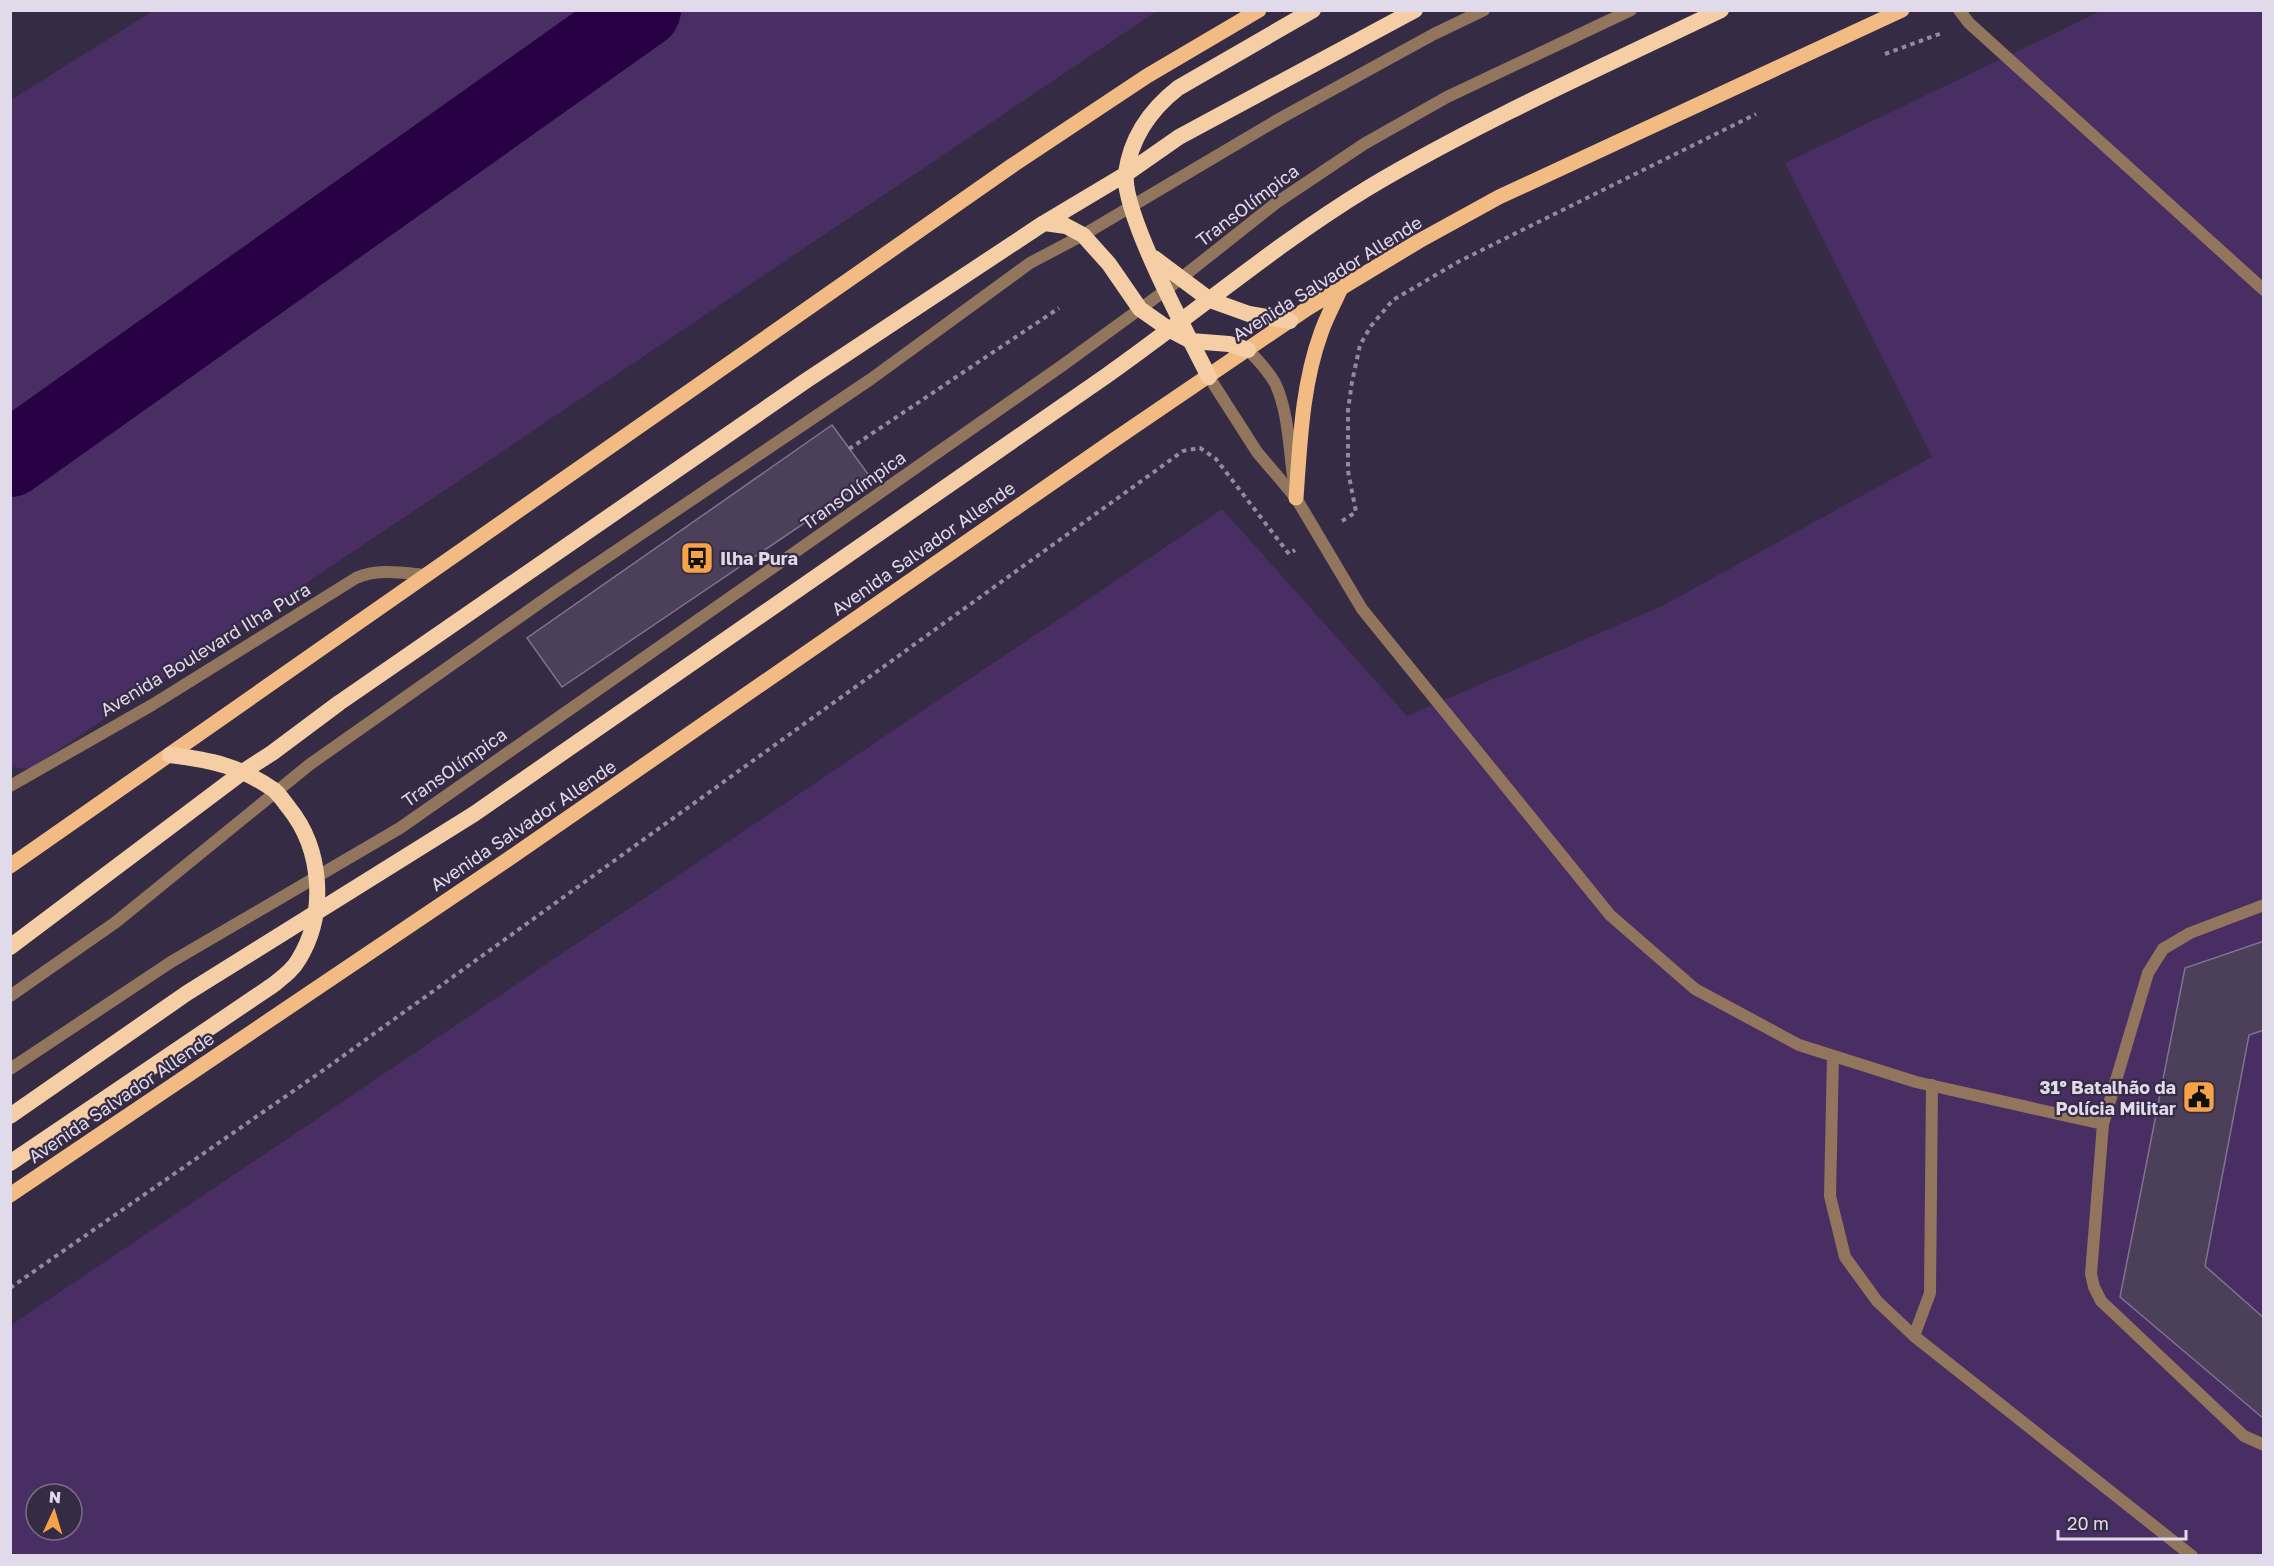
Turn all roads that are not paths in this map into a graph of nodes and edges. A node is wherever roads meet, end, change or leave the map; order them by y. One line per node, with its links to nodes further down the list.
1 (1259, 10): 26 (main road)
2 (1313, 10): 9 (highway)
3 (1415, 10): 9 (highway)
4 (1484, 10): 10 (street)
5 (1631, 10): 14 (street, TransOlímpica)
6 (1720, 10): 18 (highway, Avenida Salvador Allende)
7 (1902, 10): 16 (main road, Avenida Salvador Allende)
8 (1959, 10): 17 (street)
9 (1126, 174): 10 (highway); 11 (highway)
10 (1131, 206): 12 (street); 13 (highway)
11 (1044, 224): 12 (highway); 28 (highway)
12 (1083, 235): 19 (highway); 30 (street)
13 (1151, 256): 14 (highway); 15 (highway)
14 (1180, 278): 15 (street, TransOlímpica); 18 (highway)
15 (1166, 290): 19 (street, TransOlímpica); 21 (highway)
16 (1340, 290): 20 (main road, Avenida Salvador Allende); 25 (main road)
17 (2264, 290)
18 (1210, 300): 20 (highway); 21 (highway, Avenida Salvador Allende)
19 (1140, 309): 21 (highway); 32 (street, TransOlímpica)
20 (1290, 321): 23 (main road, Avenida Salvador Allende)
21 (1176, 326): 22 (highway); 34 (highway, Avenida Salvador Allende)
22 (1191, 341): 23 (highway); 24 (highway)
23 (1248, 350): 24 (main road, Avenida Salvador Allende); 25 (street)
24 (1209, 377): 25 (street); 43 (main road, Avenida Salvador Allende)
25 (1296, 498): 37 (street)
26 (426, 575): 27 (main road); 29 (street, Avenida Boulevard Ilha Pura)
27 (171, 755): 28 (highway); 31 (main road)
28 (243, 771): 30 (highway); 35 (highway)
29 (10, 786)
30 (276, 792): 32 (highway); 36 (street)
31 (10, 866)
32 (316, 876): 34 (highway); 38 (street, TransOlímpica)
33 (2264, 904): 41 (street)
34 (317, 911): 40 (highway, Avenida Salvador Allende); 42 (highway)
35 (10, 947)
36 (10, 996)
37 (1833, 1056): 39 (street); 44 (street)
38 (10, 1069)
39 (1932, 1085): 41 (street); 44 (street)
40 (10, 1116)
41 (2103, 1124): 45 (street)
42 (10, 1164)
43 (10, 1195)
44 (1914, 1336): 46 (street)
45 (2264, 1445)
46 (2192, 1556)

